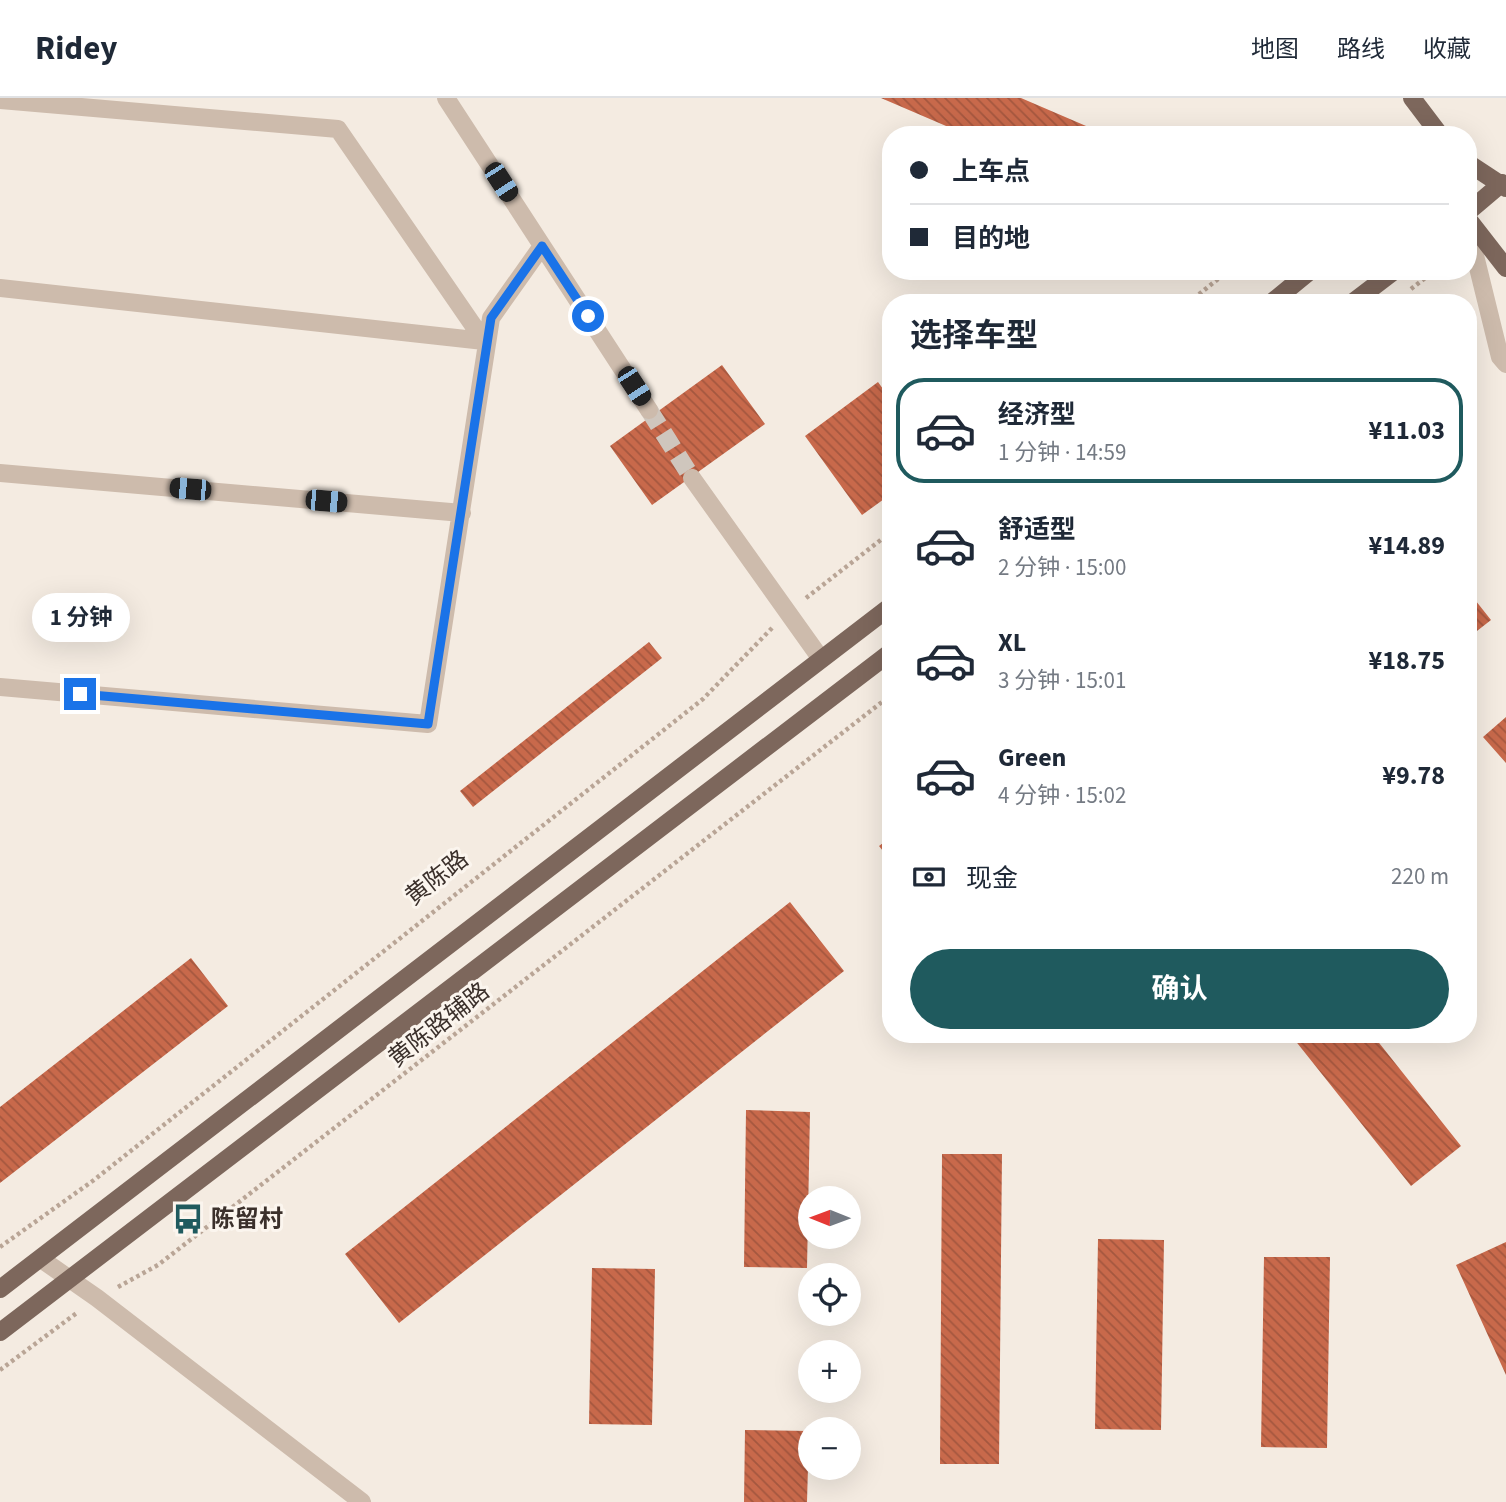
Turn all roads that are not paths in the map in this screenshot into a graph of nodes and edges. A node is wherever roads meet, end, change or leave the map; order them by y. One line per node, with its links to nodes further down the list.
1 (446, 98): 9 (street)
2 (1412, 98): 4 (main road)
3 (0, 100): 14 (street)
4 (1433, 126)
5 (1477, 168): 6 (main road)
6 (1505, 185): 7 (main road)
7 (1477, 205)
8 (1477, 231): 11 (main road)
9 (542, 246): 18 (street); 21 (street)
10 (1477, 264): 17 (street)
11 (1506, 268)
12 (1299, 280): 15 (main road)
13 (1382, 280): 16 (main road)
14 (0, 288)
15 (1282, 294)
16 (1364, 294)
17 (1506, 364)
18 (649, 410)
19 (0, 473): 21 (street)
20 (692, 478): 23 (street)
21 (462, 513): 25 (street)
22 (882, 613): 23 (main road)
23 (821, 659): 26 (main road)
24 (882, 659): 27 (main road)
25 (0, 687)
26 (41, 1259): 27 (street); 28 (main road)
27 (70, 1281): 29 (main road); 30 (street)
28 (0, 1289)
29 (0, 1332)
30 (362, 1502)

